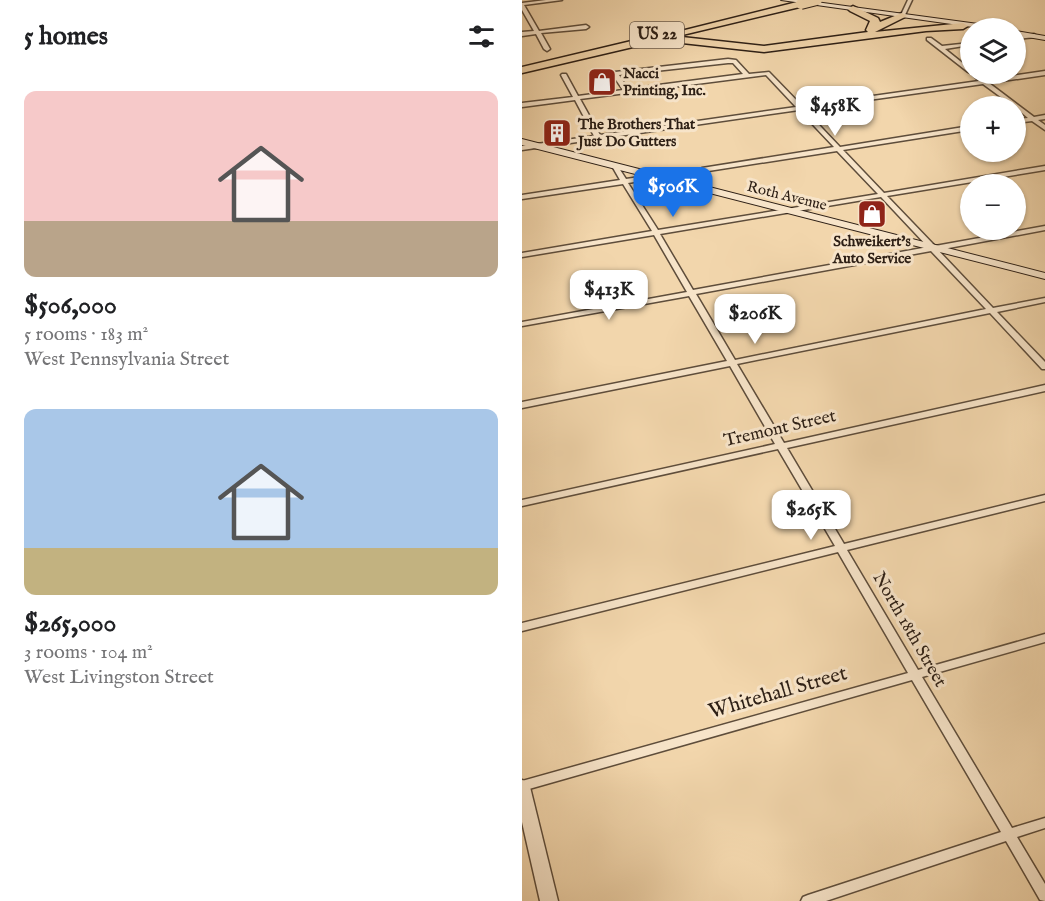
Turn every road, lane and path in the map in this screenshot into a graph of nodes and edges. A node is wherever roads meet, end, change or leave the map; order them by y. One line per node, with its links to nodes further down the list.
1 (560, 0): 5 (street)
2 (818, 0): 4 (highway, US 22, bridge)
3 (910, 0): 7 (street)
4 (797, 1): 6 (main road); 6 (main road); 8 (highway, US 22); 26 (highway, US 22)
5 (522, 5): 13 (street)
6 (853, 9): 7 (main road); 14 (highway)
7 (902, 16): 9 (main road); 10 (main road); 14 (highway)
8 (743, 18): 14 (highway); 21 (highway, US 22)
9 (960, 24)
10 (960, 26)
11 (960, 26): 14 (highway)
12 (586, 27): 13 (street)
13 (537, 32): 15 (street); 24 (street)
14 (870, 32): 21 (highway)
15 (522, 34)
16 (1026, 35): 17 (main road)
17 (1034, 36): 18 (street); 19 (main road)
18 (1026, 37)
19 (1045, 38)
20 (929, 39): 23 (street)
21 (634, 44): 26 (highway, US 22)
22 (960, 46): 23 (street)
23 (941, 48): 25 (street)
24 (547, 49)
25 (960, 63)
26 (522, 68)
27 (1045, 73): 30 (street)
28 (564, 75): 34 (street)
29 (747, 75): 33 (street); 33 (street); 36 (street)
30 (1026, 75)
31 (964, 84): 36 (street)
32 (988, 84): 38 (street)
33 (626, 91): 34 (street)
34 (576, 98): 35 (street); 42 (street)
35 (522, 105)
36 (801, 108): 42 (street); 46 (street)
37 (1045, 117): 38 (street)
38 (1033, 119): 39 (street); 40 (street)
39 (1026, 120)
40 (1045, 128)
41 (960, 130): 46 (street)
42 (598, 137): 44 (street)
43 (522, 142): 44 (main road, Roth Avenue)
44 (536, 146): 45 (street); 47 (main road, Roth Avenue)
45 (522, 148)
46 (839, 149): 49 (street); 52 (street)
47 (615, 166): 50 (main road, Roth Avenue); 51 (street, North 18th Street)
48 (1045, 168): 52 (street)
49 (702, 170)
50 (653, 177): 51 (street); 54 (main road, Roth Avenue)
51 (623, 181): 53 (street); 56 (street, North 18th Street)
52 (882, 195): 54 (street); 57 (street)
53 (522, 197)
54 (787, 211): 56 (street); 57 (main road, Roth Avenue)
55 (1045, 228): 57 (street)
56 (656, 233): 58 (street); 60 (street, North 18th Street)
57 (934, 248): 59 (main road, Roth Avenue); 60 (street); 62 (street)
58 (522, 255)
59 (1045, 276)
60 (691, 293): 63 (street); 64 (street, North 18th Street)
61 (1045, 300): 62 (street)
62 (993, 311): 64 (street); 65 (street)
63 (522, 324)
64 (733, 363): 67 (street); 68 (street, North 18th Street)
65 (1045, 367)
66 (1045, 388): 68 (street, Tremont Street)
67 (522, 405)
68 (780, 446): 70 (street, Tremont Street); 71 (street, North 18th Street)
69 (1045, 498): 71 (street)
70 (522, 503)
71 (841, 548): 72 (street); 74 (street, North 18th Street)
72 (522, 627)
73 (1045, 638): 74 (street, Whitehall Street)
74 (916, 674): 75 (street, Whitehall Street); 77 (street, North 18th Street)
75 (522, 786): 79 (street)
76 (1045, 823): 77 (street)
77 (1010, 835): 78 (street, North 18th Street); 80 (street)
78 (1045, 896)
79 (549, 901)
80 (808, 901)

